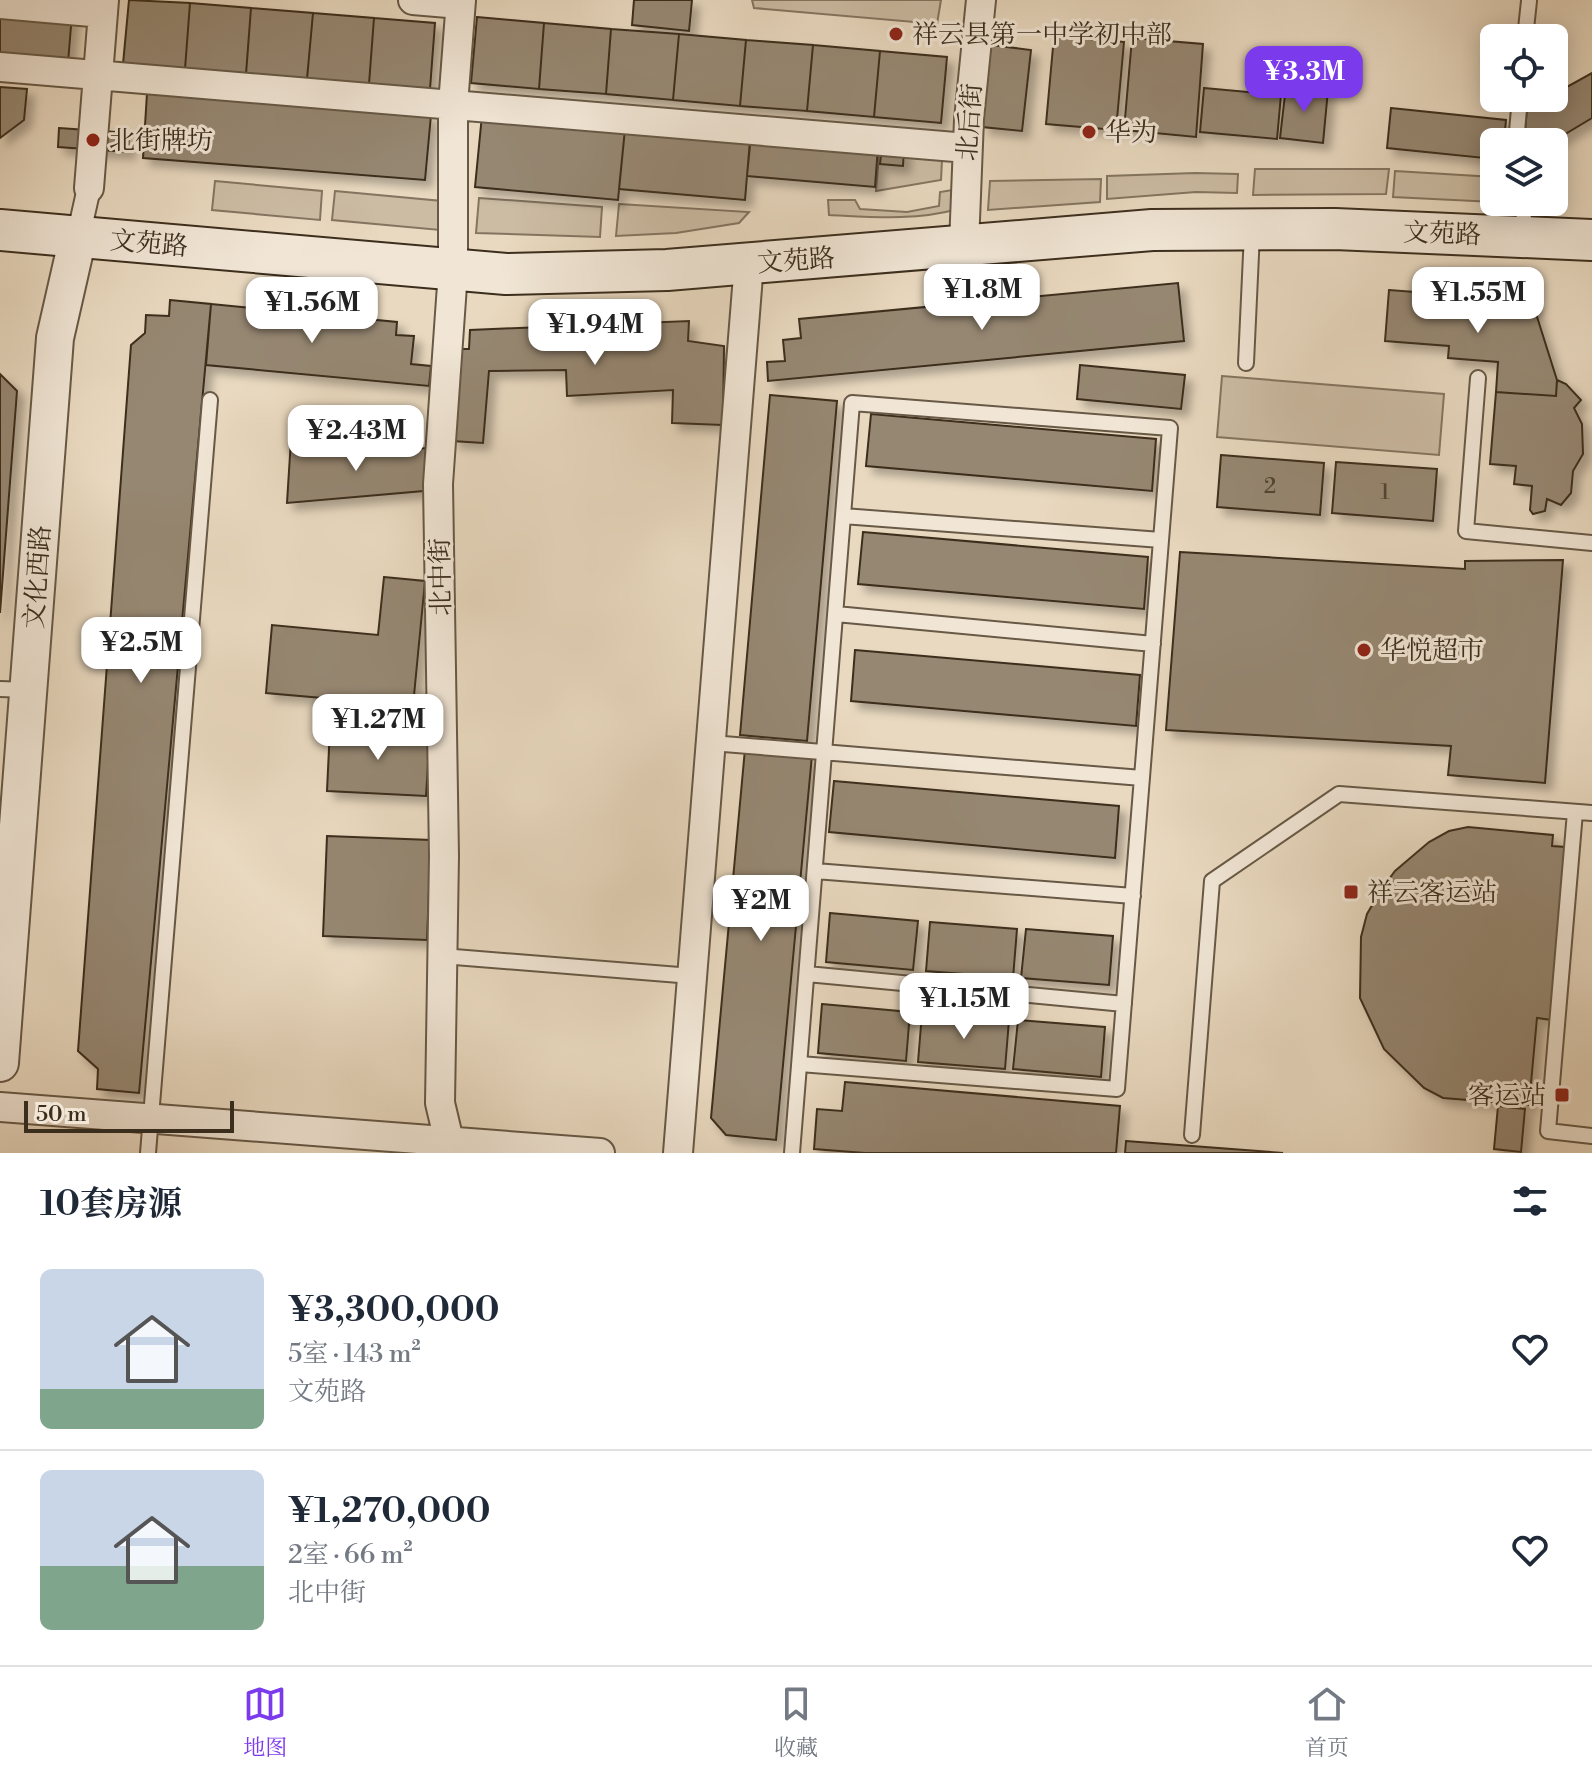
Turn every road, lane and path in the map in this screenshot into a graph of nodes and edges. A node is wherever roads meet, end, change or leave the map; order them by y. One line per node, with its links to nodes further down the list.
1 (413, 0): 4 (street)
2 (981, 0): 11 (street, 北后街)
3 (1529, 1): 7 (lane)
4 (460, 2): 10 (street, 北中街)
5 (0, 4): 6 (street)
6 (103, 6): 9 (street)
7 (1527, 24)
8 (0, 67): 9 (street)
9 (98, 75): 10 (street); 12 (street)
10 (453, 105): 11 (street); 20 (street, 北中街)
11 (967, 148): 18 (street, 北后街)
12 (89, 188): 16 (street)
13 (1524, 219): 14 (main road, 文苑路); 17 (main road, 文苑路)
14 (1252, 228): 18 (main road, 文苑路); 21 (lane)
15 (0, 230): 16 (main road, 文苑路)
16 (78, 237): 20 (main road, 文苑路); 29 (street, 文化西路)
17 (1592, 240)
18 (964, 245): 19 (main road, 文苑路)
19 (749, 263): 20 (main road, 文苑路); 30 (street)
20 (453, 271): 37 (street, 北中街)
21 (1246, 363)
22 (1478, 378): 26 (lane)
23 (210, 400): 44 (lane)
24 (843, 516): 25 (lane); 25 (lane); 27 (lane)
25 (1161, 540): 28 (lane)
26 (1592, 543)
27 (836, 614): 28 (lane); 31 (lane)
28 (1153, 644): 32 (lane)
29 (14, 690): 41 (street, 文化西路)
30 (711, 743): 31 (lane); 39 (street)
31 (824, 753): 32 (lane); 35 (lane)
32 (1142, 778): 36 (lane)
33 (1575, 812): 34 (lane); 45 (lane); 46 (lane)
34 (1592, 813)
35 (815, 871): 36 (lane); 38 (lane)
36 (1133, 896): 40 (lane)
37 (442, 956): 39 (lane); 47 (street, 北中街)
38 (807, 974): 40 (lane); 42 (lane)
39 (692, 976): 50 (street)
40 (1124, 1004): 42 (lane)
41 (0, 1063)
42 (800, 1064): 51 (lane)
43 (0, 1107): 44 (street)
44 (151, 1118): 47 (street); 48 (lane)
45 (1192, 1135)
46 (1592, 1136)
47 (449, 1147): 49 (street)
48 (148, 1153)
49 (600, 1153)
50 (678, 1153)
51 (792, 1153)

